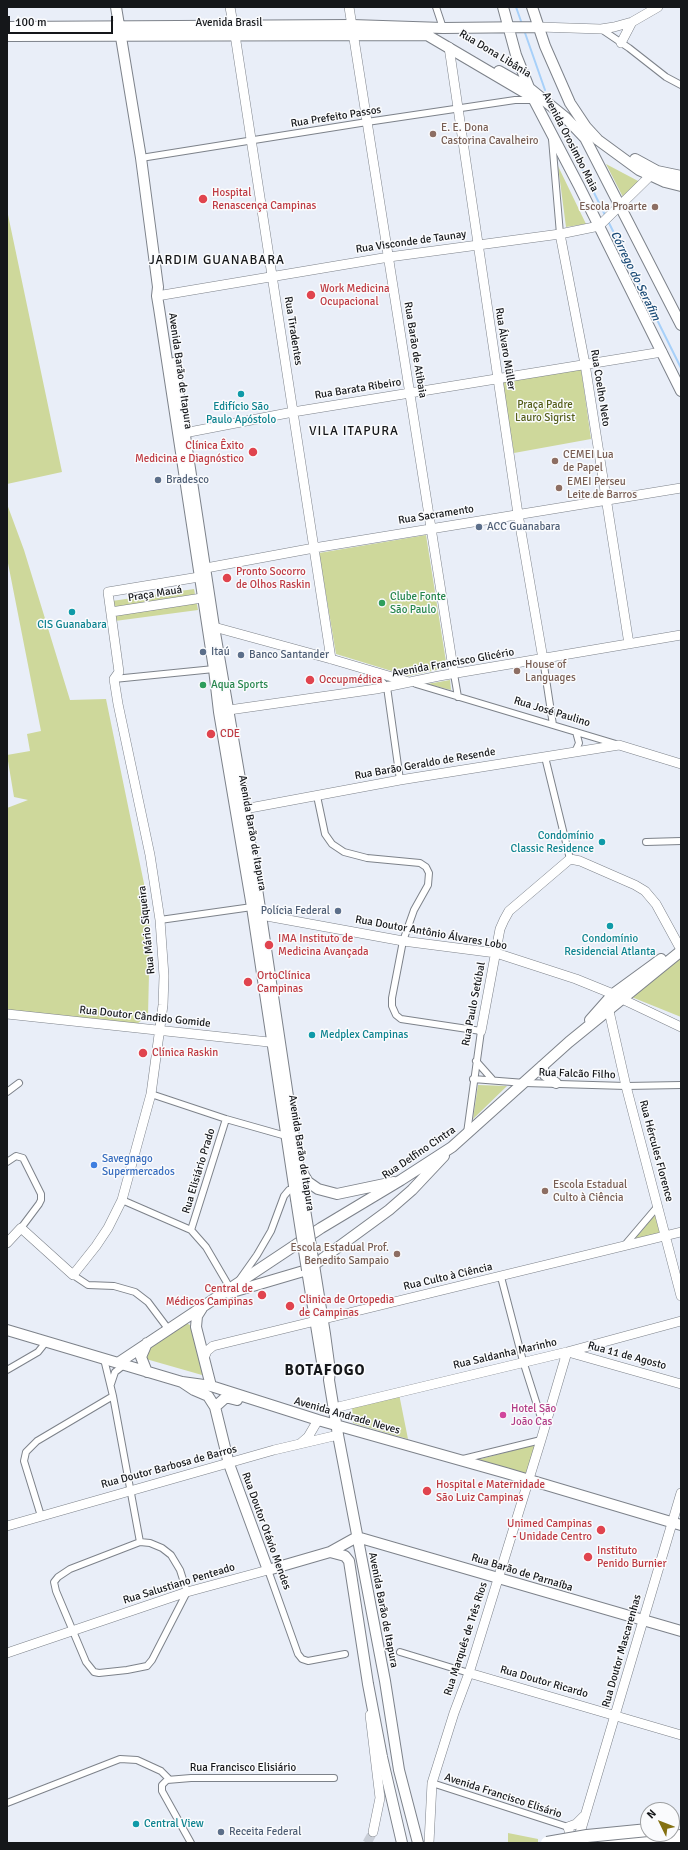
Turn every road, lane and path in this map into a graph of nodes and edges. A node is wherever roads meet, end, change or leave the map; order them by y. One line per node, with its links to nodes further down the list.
1 (116, 7): 15 (main road, Avenida Barão de Itapura)
2 (230, 7): 16 (street, Rua Tiradentes)
3 (349, 7): 14 (street, Rua Barão de Atibaia)
4 (436, 7): 12 (street)
5 (503, 7): 10 (main road, Avenida Orosimbo Maia)
6 (532, 7): 11 (main road, Avenida Orosimbo Maia)
7 (655, 8): 8 (street)
8 (632, 22): 13 (street); 19 (street)
9 (7, 27): 15 (main road, Avenida Brasil)
10 (511, 27): 11 (main road, Avenida Brasil); 12 (main road, Avenida Brasil); 22 (main road, Avenida Orosimbo Maia)
11 (536, 27): 13 (street); 24 (main road, Avenida Orosimbo Maia)
12 (443, 28): 14 (main road, Avenida Brasil)
13 (601, 29): 19 (street)
14 (353, 30): 16 (main road, Avenida Brasil); 17 (main road, Avenida Brasil); 26 (street, Rua Barão de Atibaia)
15 (119, 31): 16 (main road, Avenida Brasil); 18 (main road, Avenida Brasil); 30 (main road, Avenida Barão de Itapura)
16 (234, 31): 29 (street, Rua Tiradentes)
17 (427, 35): 20 (main road, Avenida Brasil); 22 (main road, Rua Dona Libânia)
18 (7, 36)
19 (621, 43): 21 (street)
20 (449, 47): 23 (main road, Rua Dona Libânia); 25 (street, Rua Álvaro Müller)
21 (681, 85)
22 (529, 88): 23 (main road, Avenida Orosimbo Maia); 27 (main road, Rua Dona Libânia)
23 (534, 99): 25 (street, Rua Prefeito Passos); 28 (main road, Avenida Orosimbo Maia)
24 (572, 106): 31 (main road); 32 (main road)
25 (458, 108): 26 (street, Rua Prefeito Passos); 37 (street, Rua Álvaro Müller)
26 (367, 122): 29 (street, Rua Prefeito Passos); 38 (street, Rua Barão de Atibaia)
27 (580, 131): 34 (main road, Avenida Orosimbo Maia)
28 (552, 135): 35 (main road, Avenida Orosimbo Maia); 36 (street, Rua Coelho Neto)
29 (252, 140): 30 (street, Rua Prefeito Passos); 39 (street, Rua Tiradentes)
30 (141, 158): 40 (main road, Avenida Barão de Itapura)
31 (650, 176): 33 (main road); 34 (street, Rua Visconde de Taunay)
32 (681, 176)
33 (681, 186)
34 (618, 209): 35 (street, Rua Visconde de Taunay); 41 (main road, Avenida Orosimbo Maia)
35 (602, 224): 36 (street, Rua Visconde de Taunay); 42 (main road, Avenida Orosimbo Maia)
36 (560, 234): 37 (street, Rua Visconde de Taunay); 43 (street, Rua Coelho Neto)
37 (477, 245): 38 (street, Rua Visconde de Taunay); 44 (street, Rua Álvaro Müller)
38 (389, 257): 39 (street, Rua Visconde de Taunay); 46 (street, Rua Barão de Atibaia)
39 (272, 276): 40 (street, Rua Visconde de Taunay); 47 (street, Rua Tiradentes)
40 (159, 293): 48 (main road, Avenida Barão de Itapura)
41 (681, 325)
42 (662, 352): 43 (street, Rua Barata Ribeiro); 45 (main road, Avenida Orosimbo Maia)
43 (585, 364): 44 (street, Rua Barata Ribeiro); 50 (street, Rua Coelho Neto)
44 (497, 378): 46 (street, Rua Barata Ribeiro); 51 (street, Rua Álvaro Müller)
45 (681, 391)
46 (410, 393): 47 (street, Rua Barata Ribeiro); 52 (street, Rua Barão de Atibaia)
47 (293, 412): 48 (street, Rua Barata Ribeiro); 53 (street, Rua Tiradentes)
48 (181, 433): 54 (main road, Avenida Barão de Itapura); 55 (main road, Avenida Barão de Itapura)
49 (681, 488): 50 (street, Rua Sacramento)
50 (606, 499): 51 (street, Rua Sacramento); 61 (street, Rua Coelho Neto)
51 (518, 514): 52 (street, Rua Sacramento); 63 (street, Rua Álvaro Müller)
52 (431, 528): 53 (street, Rua Sacramento); 66 (street, Rua Barão de Atibaia)
53 (314, 548): 54 (street, Rua Sacramento); 62 (street, Rua Tiradentes)
54 (206, 568): 55 (street); 59 (main road, Avenida Barão de Itapura)
55 (199, 577): 56 (street, Praça Mauá); 57 (main road, Avenida Barão de Itapura)
56 (108, 592): 58 (street, Rua Mário Siqueira)
57 (202, 598): 58 (street, Praça Mauá); 59 (main road, Avenida Barão de Itapura)
58 (111, 612): 67 (street, Rua Mário Siqueira)
59 (211, 628): 62 (street, Rua José Paulino); 64 (main road, Avenida Barão de Itapura); 71 (main road, Avenida Barão de Itapura)
60 (681, 635): 61 (street, Avenida Francisco Glicério)
61 (629, 644): 63 (street, Avenida Francisco Glicério)
62 (331, 659): 65 (street, Rua José Paulino)
63 (543, 659): 66 (street, Avenida Francisco Glicério); 72 (street, Rua Álvaro Müller)
64 (214, 669): 67 (street); 80 (main road, Avenida Barão de Itapura)
65 (372, 671): 68 (street, Rua José Paulino); 69 (street)
66 (454, 674): 68 (street, Avenida Francisco Glicério); 70 (street, Rua Barão de Atibaia)
67 (114, 679): 86 (street, Rua Mário Siqueira)
68 (413, 683): 69 (street, Avenida Francisco Glicério); 70 (street, Rua José Paulino)
69 (387, 687): 71 (street, Avenida Francisco Glicério); 78 (street)
70 (458, 697): 72 (street, Rua José Paulino)
71 (229, 710): 80 (main road, Avenida Barão de Itapura)
72 (553, 725): 73 (street, Rua José Paulino)
73 (576, 732): 74 (street, Rua José Paulino); 75 (street)
74 (619, 745): 75 (street, Rua Barão Geraldo de Resende); 77 (street, Rua José Paulino)
75 (575, 752): 76 (street, Rua Barão Geraldo de Resende)
76 (545, 757): 78 (street, Rua Barão Geraldo de Resende); 83 (street)
77 (681, 764)
78 (400, 780): 79 (street, Rua Barão Geraldo de Resende)
79 (317, 796): 80 (street, Rua Barão Geraldo de Resende); 87 (street)
80 (240, 809): 84 (main road, Avenida Barão de Itapura); 85 (main road, Avenida Barão de Itapura)
81 (681, 841): 82 (street)
82 (646, 842)
83 (570, 859): 88 (street); 89 (street, Rua Paulo Setúbal)
84 (252, 907): 86 (street); 97 (main road, Avenida Barão de Itapura)
85 (261, 916): 87 (street, Rua Doutor Antônio Álvares Lobo); 97 (main road, Avenida Barão de Itapura)
86 (160, 920): 94 (street, Rua Mário Siqueira)
87 (403, 940): 89 (street, Rua Doutor Antônio Álvares Lobo); 95 (street)
88 (680, 949): 90 (main road)
89 (496, 954): 90 (street, Rua Doutor Antônio Álvares Lobo); 95 (street, Rua Paulo Setúbal)
90 (618, 997): 91 (main road, Rua Delfino Cintra); 93 (street, Rua Doutor Antônio Álvares Lobo); 96 (main road)
91 (609, 1011): 96 (main road, Rua Delfino Cintra); 106 (street, Rua Hércules Florence)
92 (7, 1014): 94 (street, Rua Doutor Cândido Gomide)
93 (681, 1027)
94 (160, 1030): 97 (street, Rua Doutor Cândido Gomide); 108 (street, Rua Mário Siqueira)
95 (481, 1031): 98 (street, Rua Paulo Setúbal)
96 (569, 1042): 99 (main road, Rua Delfino Cintra)
97 (276, 1043): 111 (main road, Avenida Barão de Itapura); 114 (main road, Avenida Barão de Itapura)
98 (476, 1060): 100 (street, Rua Paulo Setúbal); 101 (street)
99 (542, 1066): 103 (main road, Rua Delfino Cintra); 104 (main road)
100 (473, 1079): 101 (street, Rua Falcão Filho); 110 (street, Rua Paulo Setúbal)
101 (492, 1079): 103 (street, Rua Falcão Filho)
102 (19, 1083): 107 (street)
103 (525, 1083): 104 (street, Rua Falcão Filho); 110 (main road, Rua Delfino Cintra)
104 (556, 1083): 106 (street, Rua Falcão Filho)
105 (681, 1085): 106 (street, Rua Falcão Filho)
106 (626, 1086): 120 (street, Rua Hércules Florence)
107 (7, 1092)
108 (151, 1094): 109 (street); 119 (street, Rua Mário Siqueira)
109 (226, 1119): 111 (street); 122 (street, Rua Elisiário Prado)
110 (467, 1135): 112 (main road, Rua Delfino Cintra)
111 (286, 1136): 118 (main road, Avenida Barão de Itapura)
112 (452, 1147): 115 (main road, Rua Delfino Cintra); 117 (main road)
113 (7, 1162): 121 (street)
114 (299, 1164): 116 (main road); 118 (main road, Avenida Barão de Itapura)
115 (411, 1174): 116 (main road, Rua Delfino Cintra); 117 (main road)
116 (402, 1180): 130 (main road, Rua Delfino Cintra)
117 (419, 1183): 127 (main road)
118 (298, 1195): 127 (main road, Avenida Barão de Itapura, bridge); 130 (street)
119 (122, 1200): 122 (street); 128 (street, Rua Mário Siqueira)
120 (658, 1206): 124 (street, Rua Hércules Florence); 126 (street)
121 (21, 1228): 125 (street); 128 (street)
122 (191, 1230): 130 (street)
123 (681, 1232): 124 (street, Rua Culto à Ciência)
124 (666, 1236): 126 (street, Rua Culto à Ciência); 132 (street, Rua Hércules Florence)
125 (7, 1244)
126 (622, 1247): 129 (street, Rua Culto à Ciência)
127 (310, 1268): 131 (main road); 134 (main road, Avenida Barão de Itapura)
128 (73, 1275): 137 (street)
129 (501, 1277): 134 (street, Rua Culto à Ciência); 143 (street)
130 (233, 1286): 131 (main road, Rua Delfino Cintra)
131 (220, 1295): 133 (main road, Rua Delfino Cintra)
132 (681, 1296)
133 (202, 1308): 137 (main road, Rua Delfino Cintra); 141 (main road)
134 (320, 1320): 141 (street, Rua Culto à Ciência); 154 (main road, Avenida Barão de Itapura)
135 (681, 1321): 140 (street, Rua Saldanha Marinho)
136 (7, 1330): 138 (main road, Avenida Andrade Neves)
137 (169, 1330): 139 (main road, Rua Delfino Cintra)
138 (46, 1342): 142 (main road, Avenida Andrade Neves); 145 (street)
139 (147, 1343): 144 (main road, Rua Delfino Cintra); 146 (main road)
140 (567, 1352): 143 (street, Rua Saldanha Marinho); 148 (street, Rua 11 de Agosto); 156 (street, Rua Marquês de Três Rios)
141 (204, 1358): 149 (main road)
142 (104, 1359): 144 (main road, Avenida Andrade Neves); 150 (street)
143 (523, 1361): 154 (street, Rua Saldanha Marinho); 156 (street)
144 (121, 1364): 146 (main road, Avenida Andrade Neves); 150 (street)
145 (7, 1370)
146 (147, 1372): 147 (main road, Avenida Andrade Neves)
147 (182, 1382): 149 (main road, Avenida Andrade Neves); 153 (main road)
148 (681, 1384)
149 (211, 1386): 152 (main road, Avenida Andrade Neves)
150 (111, 1388): 151 (street)
151 (113, 1396): 163 (street); 165 (street)
152 (264, 1404): 153 (main road); 155 (main road, Avenida Andrade Neves)
153 (215, 1407): 161 (main road, Rua Doutor Otávio Mendes)
154 (334, 1408): 157 (main road, Avenida Barão de Itapura)
155 (318, 1420): 157 (main road, Avenida Andrade Neves); 159 (street)
156 (545, 1429): 158 (street, Rua Marquês de Três Rios)
157 (337, 1430): 159 (street, Rua Doutor Barbosa de Barros); 160 (main road, Avenida Andrade Neves); 168 (main road, Avenida Barão de Itapura)
158 (541, 1440): 160 (street); 162 (street, Rua Marquês de Três Rios)
159 (301, 1443): 161 (street, Rua Doutor Barbosa de Barros)
160 (459, 1460): 162 (main road, Avenida Andrade Neves)
161 (228, 1464): 163 (street, Rua Doutor Barbosa de Barros); 171 (main road, Rua Doutor Otávio Mendes)
162 (528, 1479): 166 (main road, Avenida Andrade Neves); 172 (street, Rua Marquês de Três Rios)
163 (131, 1489): 165 (street, Rua Doutor Barbosa de Barros); 169 (street)
164 (681, 1493): 166 (street, Rua Doutor Mascarenhas)
165 (41, 1516): 167 (street, Rua Doutor Barbosa de Barros)
166 (677, 1524): 174 (street, Rua Doutor Mascarenhas)
167 (7, 1526)
168 (356, 1538): 170 (main road, Rua Salustiano Penteado); 172 (main road, Rua Barão de Parnaíba); 196 (main road, Avenida Barão de Itapura)
169 (140, 1542): 173 (street); 176 (street)
170 (330, 1552): 171 (main road, Rua Salustiano Penteado); 181 (main road)
171 (268, 1570): 173 (street, Rua Salustiano Penteado); 179 (street, Rua Doutor Otávio Mendes)
172 (498, 1579): 174 (main road, Rua Barão de Parnaíba); 180 (street, Rua Marquês de Três Rios)
173 (187, 1592): 176 (street, Rua Salustiano Penteado); 176 (street)
174 (643, 1620): 175 (main road, Rua Barão de Parnaíba); 182 (street, Rua Doutor Mascarenhas)
175 (681, 1631)
176 (73, 1632): 178 (street, Rua Salustiano Penteado)
177 (400, 1652): 180 (street, Rua Doutor Ricardo)
178 (7, 1653)
179 (345, 1654)
180 (470, 1673): 182 (street, Rua Doutor Ricardo); 186 (street, Rua Marquês de Três Rios)
181 (373, 1706): 191 (street); 195 (main road)
182 (615, 1716): 183 (street, Rua Doutor Ricardo); 188 (street, Rua Doutor Mascarenhas)
183 (681, 1735)
184 (334, 1778): 185 (street, Rua Francisco Elisiário)
185 (169, 1779): 187 (street); 194 (street)
186 (432, 1784): 189 (street, Avenida Francisco Elisário); 197 (street, Rua Marquês de Três Rios)
187 (7, 1803)
188 (585, 1815): 189 (street); 193 (street, Rua Doutor Mascarenhas)
189 (568, 1827): 193 (street)
190 (640, 1831): 198 (highway, bridge)
191 (373, 1832)
192 (681, 1836): 199 (highway)
193 (569, 1842)
194 (191, 1843)
195 (402, 1843)
196 (418, 1843)
197 (429, 1843)
198 (547, 1843)
199 (596, 1843)

